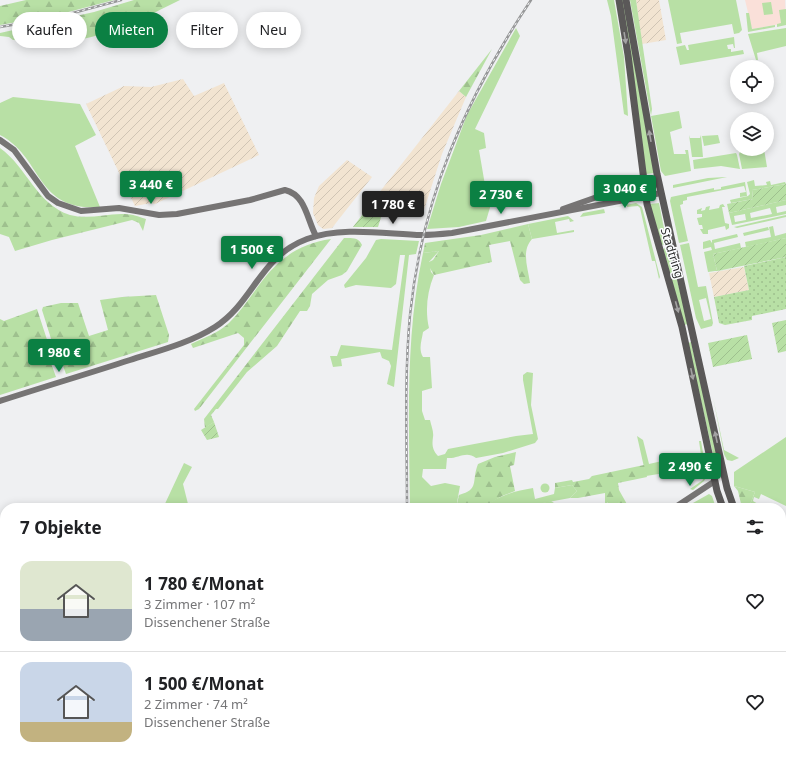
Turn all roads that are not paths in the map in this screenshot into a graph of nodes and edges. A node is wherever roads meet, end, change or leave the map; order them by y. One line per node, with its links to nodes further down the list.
1 (619, 0): 5 (main road, Stadtring, one-way to 5)
2 (626, 0): 4 (main road, Stadtring, one-way to 2)
3 (0, 140): 9 (main road)
4 (659, 184): 5 (main road); 6 (main road, Stadtring)
5 (644, 188): 7 (main road, Stadtring); 8 (main road)
6 (661, 193): 7 (main road); 14 (main road, Stadtring, one-way to 6)
7 (646, 196): 8 (main road); 11 (main road, Stadtring, one-way to 11)
8 (553, 214): 9 (main road)
9 (316, 236): 10 (main road)
10 (0, 401)
11 (715, 481): 12 (main road); 13 (main road, Stadtring)
12 (682, 503)
13 (722, 503)
14 (732, 503)

